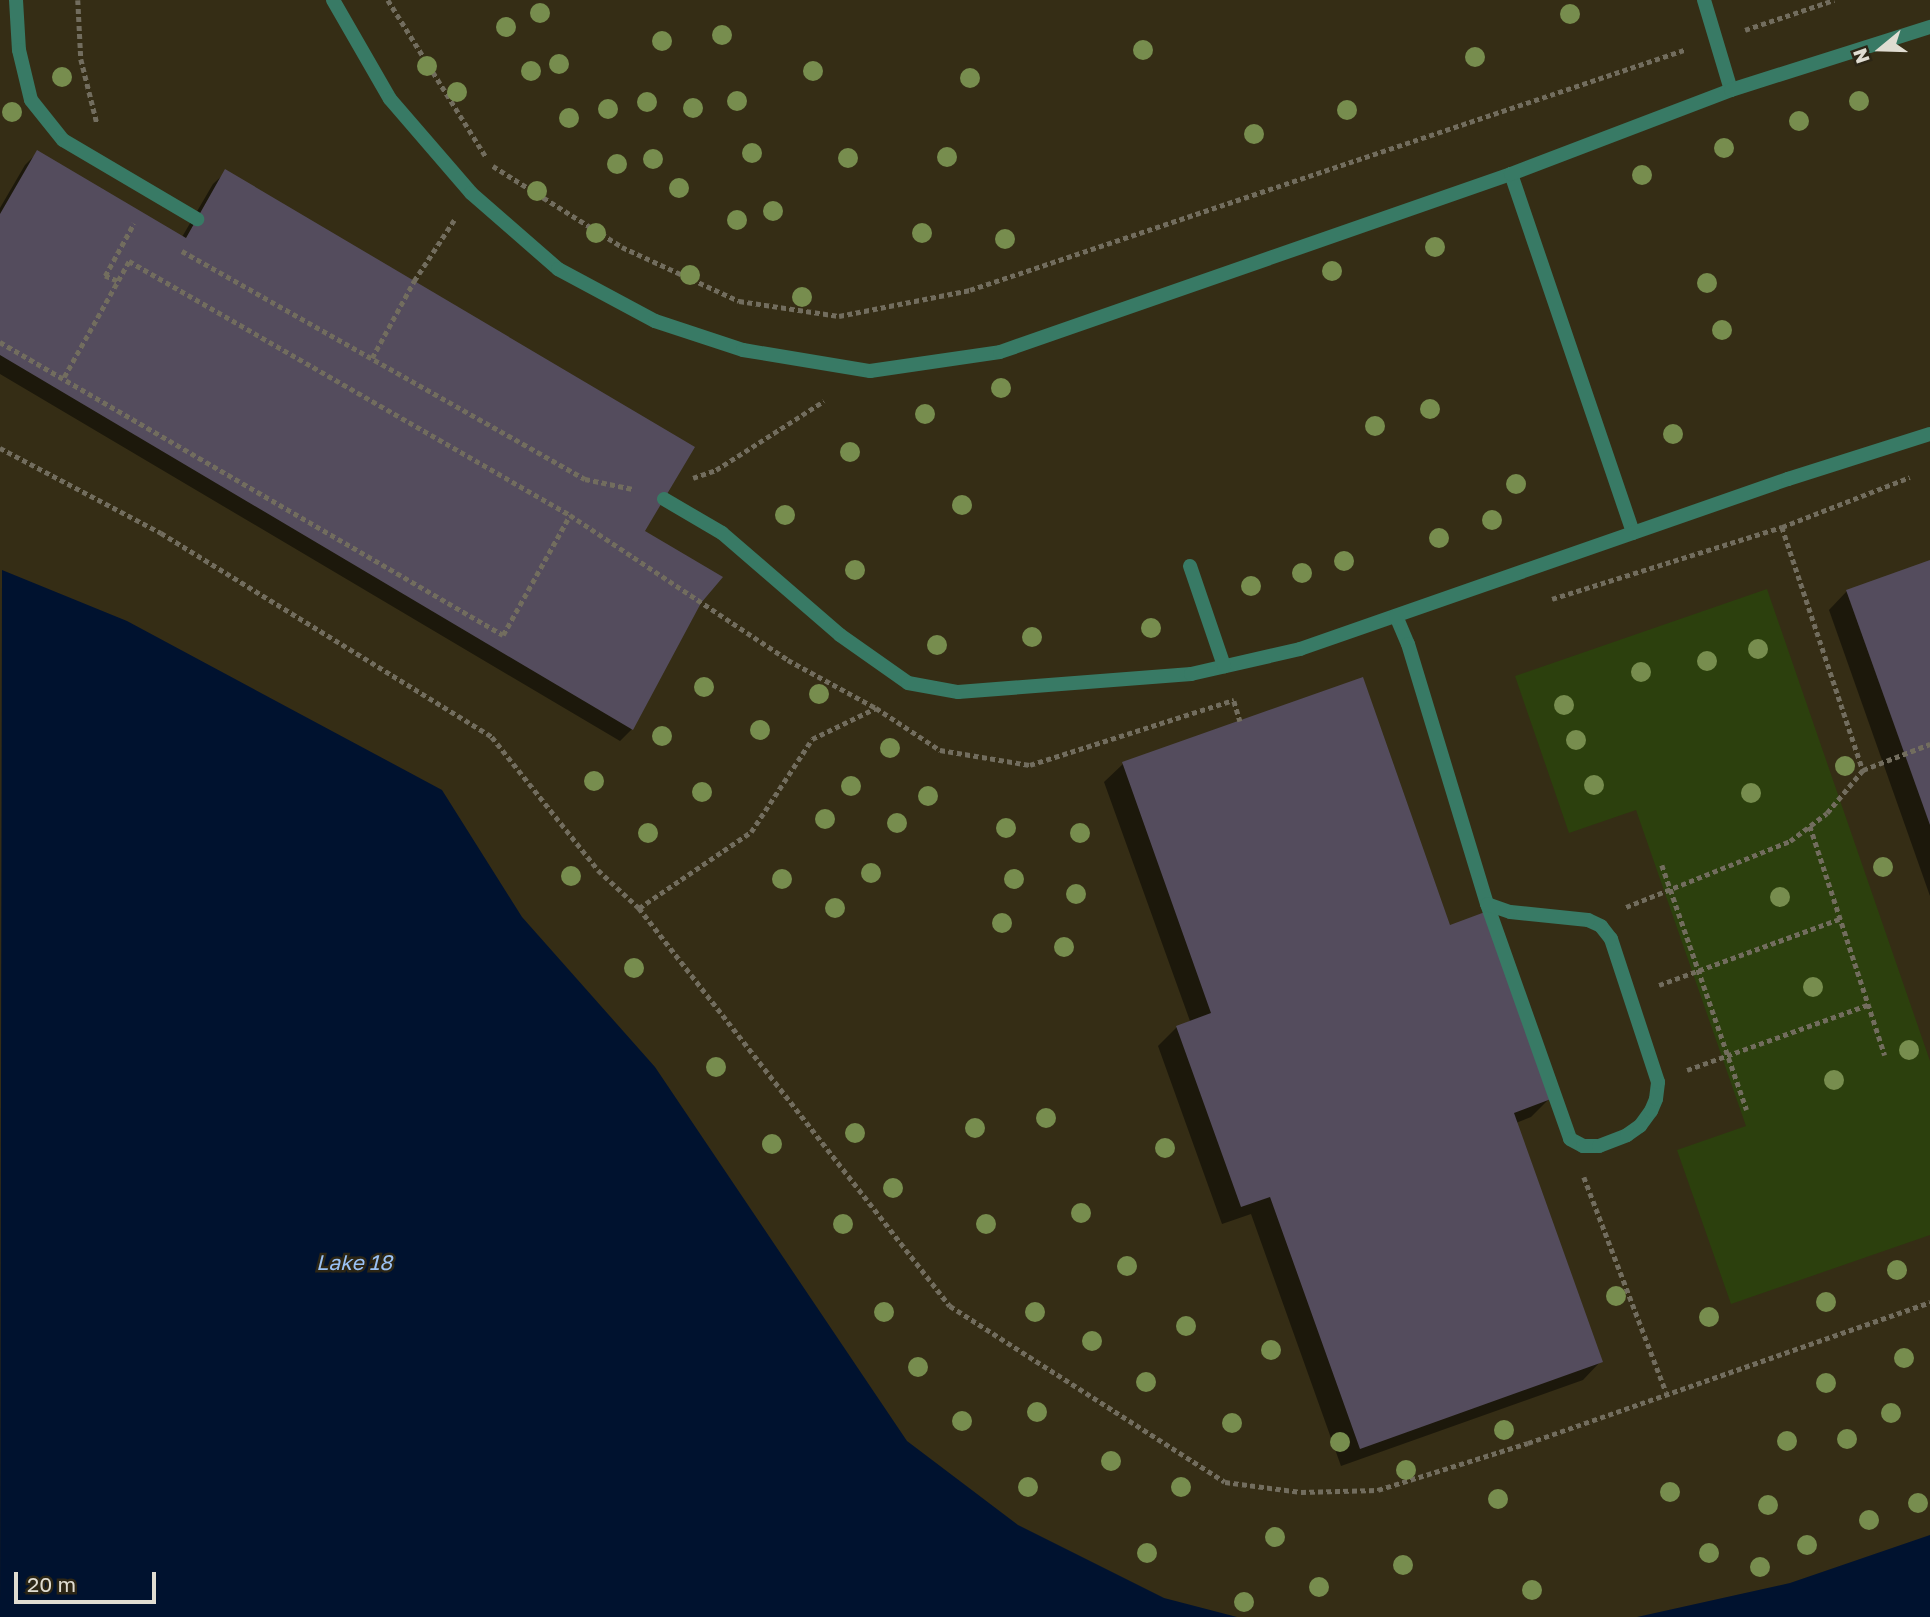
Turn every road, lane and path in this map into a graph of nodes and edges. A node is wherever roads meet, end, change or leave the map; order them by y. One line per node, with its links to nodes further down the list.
1 (16, 0): 12 (street)
2 (78, 0): 9 (path)
3 (333, 0): 11 (street)
4 (1704, 0): 7 (street)
5 (1834, 0): 7 (path)
6 (1930, 27): 8 (street)
7 (1715, 40): 8 (street); 10 (path)
8 (1731, 90): 11 (street)
9 (99, 130)
10 (491, 164)
11 (1511, 174): 29 (street)
12 (197, 219)
13 (134, 223): 15 (path)
14 (174, 246): 18 (path)
15 (117, 281): 19 (path); 27 (path)
16 (414, 281): 18 (path)
17 (0, 342): 19 (path)
18 (372, 358): 25 (path)
19 (64, 377): 27 (path)
20 (824, 401): 24 (path)
21 (1930, 434): 29 (street)
22 (0, 448): 42 (path)
23 (1917, 474): 28 (path)
24 (684, 481)
25 (625, 490)
26 (664, 499): 33 (street)
27 (570, 515): 31 (path)
28 (1782, 527)
29 (1633, 533): 32 (street)
30 (1190, 566): 33 (street)
31 (701, 603)
32 (1396, 616): 33 (street); 41 (street)
33 (1224, 666)
34 (876, 708): 42 (path)
35 (1930, 744): 36 (path)
36 (1904, 753)
37 (1863, 770): 38 (path)
38 (1810, 826): 40 (path); 43 (path)
39 (1662, 865): 40 (path)
40 (1671, 891): 44 (path); 45 (path)
41 (1487, 904): 44 (street); 52 (street)
42 (639, 908): 54 (path)
43 (1839, 919): 45 (path); 47 (path)
44 (1588, 920): 46 (street)
45 (1699, 971): 46 (path); 48 (path)
46 (1630, 996): 50 (street)
47 (1868, 1005): 48 (path); 49 (path)
48 (1728, 1055): 50 (path); 51 (path)
49 (1885, 1055)
50 (1658, 1082): 52 (street)
51 (1747, 1110)
52 (1570, 1139): 54 (path)
53 (1930, 1302): 54 (path)
54 (1666, 1392)

